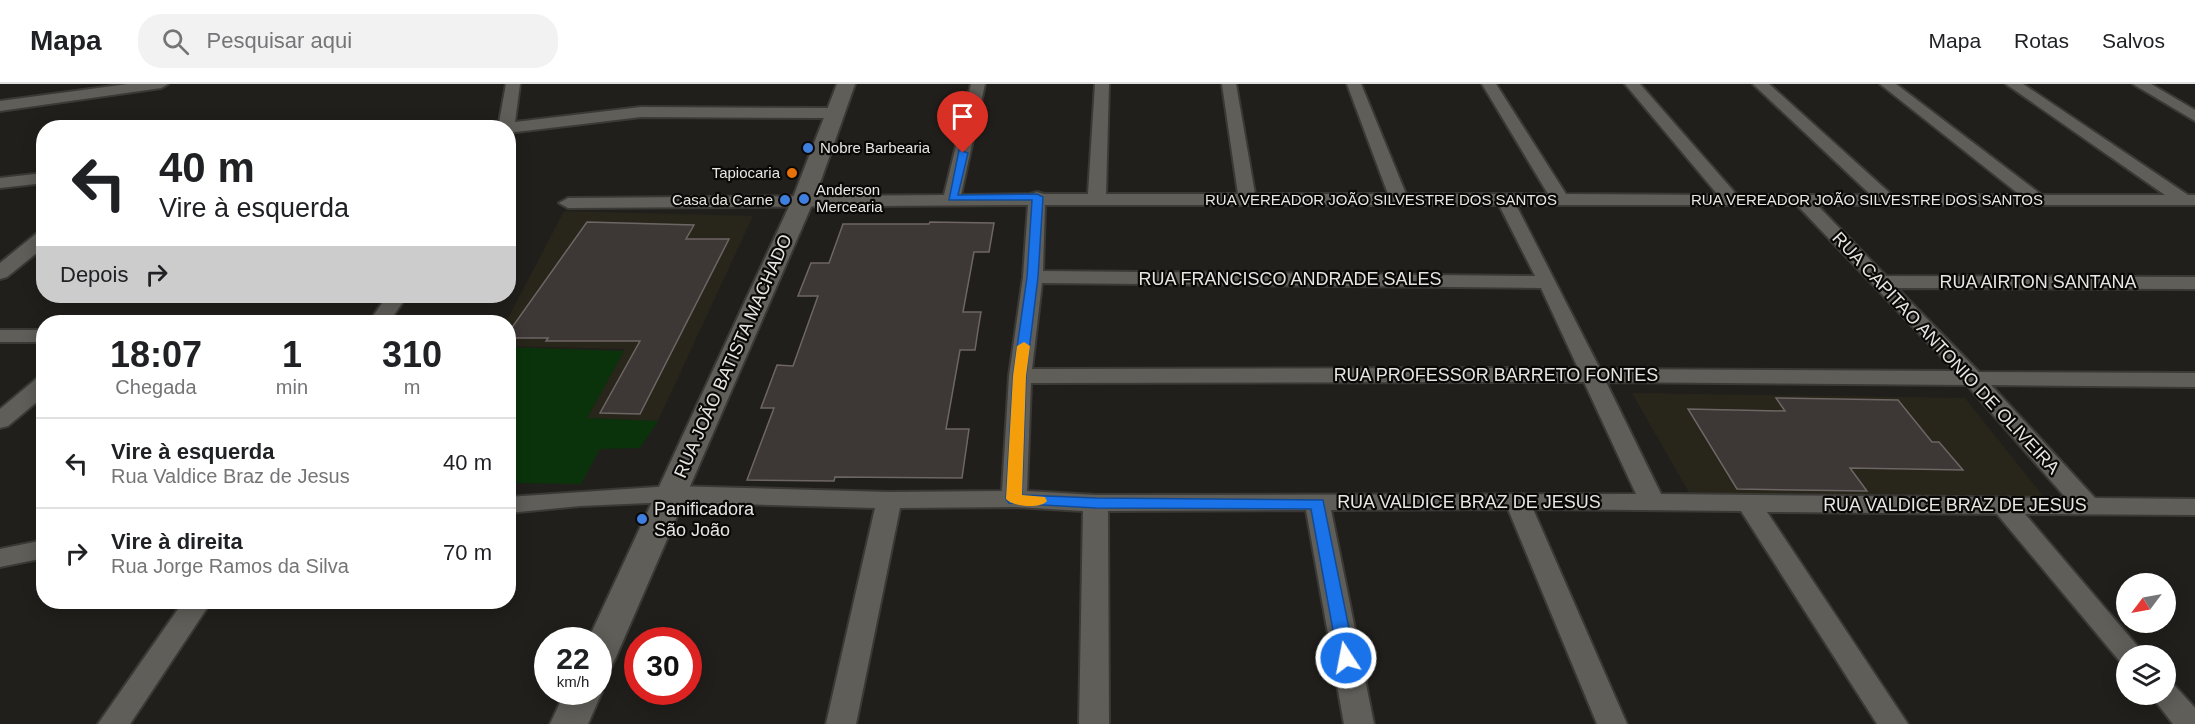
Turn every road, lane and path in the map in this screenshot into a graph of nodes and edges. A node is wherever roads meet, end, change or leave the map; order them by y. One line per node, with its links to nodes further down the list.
1 (98, 84): 15 (street)
2 (161, 84): 15 (street)
3 (513, 84): 19 (street)
4 (846, 84): 17 (street, RUA JOÃO BATISTA MACHADO)
5 (978, 84): 24 (street)
6 (1101, 84): 25 (street)
7 (1229, 84): 26 (street)
8 (1354, 84): 27 (street)
9 (1489, 84): 34 (street)
10 (1632, 84): 35 (street)
11 (1760, 84): 31 (street)
12 (1887, 84): 32 (street)
13 (2013, 84): 33 (street)
14 (2140, 84): 18 (street)
15 (72, 98): 16 (street)
16 (0, 106)
17 (833, 113): 20 (street); 28 (street, RUA JOÃO BATISTA MACHADO)
18 (2195, 116)
19 (508, 120)
20 (516, 127)
21 (36, 179): 22 (street)
22 (0, 183)
23 (1037, 197): 24 (street, RUA VEREADOR JOÃO SILVESTRE DOS SANTOS); 25 (street, RUA VEREADOR JOÃO SILVESTRE DOS SANTOS); 39 (street)
24 (952, 198): 28 (street, RUA VEREADOR JOÃO SILVESTRE DOS SANTOS)
25 (1097, 198): 26 (street, RUA VEREADOR JOÃO SILVESTRE DOS SANTOS)
26 (1247, 199): 27 (street, RUA VEREADOR JOÃO SILVESTRE DOS SANTOS)
27 (1399, 199): 29 (street, RUA VEREADOR JOÃO SILVESTRE DOS SANTOS)
28 (803, 200): 36 (street, RUA VEREADOR JOÃO SILVESTRE DOS SANTOS); 51 (street, RUA JOÃO BATISTA MACHADO)
29 (1505, 200): 34 (street, RUA VEREADOR JOÃO SILVESTRE DOS SANTOS); 40 (street)
30 (1802, 200): 31 (street, RUA VEREADOR JOÃO SILVESTRE DOS SANTOS); 35 (street, RUA VEREADOR JOÃO SILVESTRE DOS SANTOS); 41 (street, RUA CAPITAO ANTONIO DE OLIVEIRA)
31 (1887, 200): 32 (street, RUA VEREADOR JOÃO SILVESTRE DOS SANTOS)
32 (2038, 200): 33 (street, RUA VEREADOR JOÃO SILVESTRE DOS SANTOS)
33 (2190, 200)
34 (1561, 201): 35 (street, RUA VEREADOR JOÃO SILVESTRE DOS SANTOS)
35 (1733, 201)
36 (568, 203)
37 (36, 244): 38 (street)
38 (0, 273)
39 (1033, 277): 40 (street, RUA FRANCISCO ANDRADE SALES); 46 (street)
40 (1548, 282): 45 (street)
41 (1882, 282): 42 (street, RUA AIRTON SANTANA); 47 (street, RUA CAPITAO ANTONIO DE OLIVEIRA)
42 (2195, 283)
43 (0, 336): 44 (street)
44 (36, 336)
45 (1591, 375): 46 (street, RUA PROFESSOR BARRETO FONTES); 47 (street, RUA PROFESSOR BARRETO FONTES); 55 (street)
46 (1020, 376): 52 (street)
47 (1972, 377): 48 (street, RUA PROFESSOR BARRETO FONTES); 61 (street, RUA CAPITAO ANTONIO DE OLIVEIRA)
48 (2195, 380)
49 (36, 391): 50 (street)
50 (0, 421)
51 (671, 494): 53 (street, RUA VALDICE BRAZ DE JESUS); 57 (street, RUA VALDICE BRAZ DE JESUS); 66 (street, RUA JOÃO BATISTA MACHADO)
52 (1014, 499): 53 (street, RUA VALDICE BRAZ DE JESUS); 56 (street, RUA VALDICE BRAZ DE JESUS)
53 (889, 500): 72 (street)
54 (1518, 501): 55 (street, RUA VALDICE BRAZ DE JESUS); 58 (street, RUA VALDICE BRAZ DE JESUS); 75 (street)
55 (1652, 502): 59 (street, RUA VALDICE BRAZ DE JESUS)
56 (1096, 503): 58 (street, RUA VALDICE BRAZ DE JESUS); 73 (street)
57 (516, 504)
58 (1317, 504): 74 (street)
59 (1749, 504): 60 (street, RUA VALDICE BRAZ DE JESUS); 76 (street)
60 (2004, 506): 61 (street, RUA VALDICE BRAZ DE JESUS); 67 (street)
61 (2088, 506): 62 (street, RUA VALDICE BRAZ DE JESUS)
62 (2195, 507)
63 (36, 551): 64 (street)
64 (0, 558)
65 (192, 609): 70 (street)
66 (611, 627)
67 (2123, 645)
68 (577, 705): 71 (street)
69 (2175, 705): 77 (street)
70 (113, 724)
71 (569, 724)
72 (841, 724)
73 (1094, 724)
74 (1359, 724)
75 (1612, 724)
76 (1893, 724)
77 (2191, 724)

